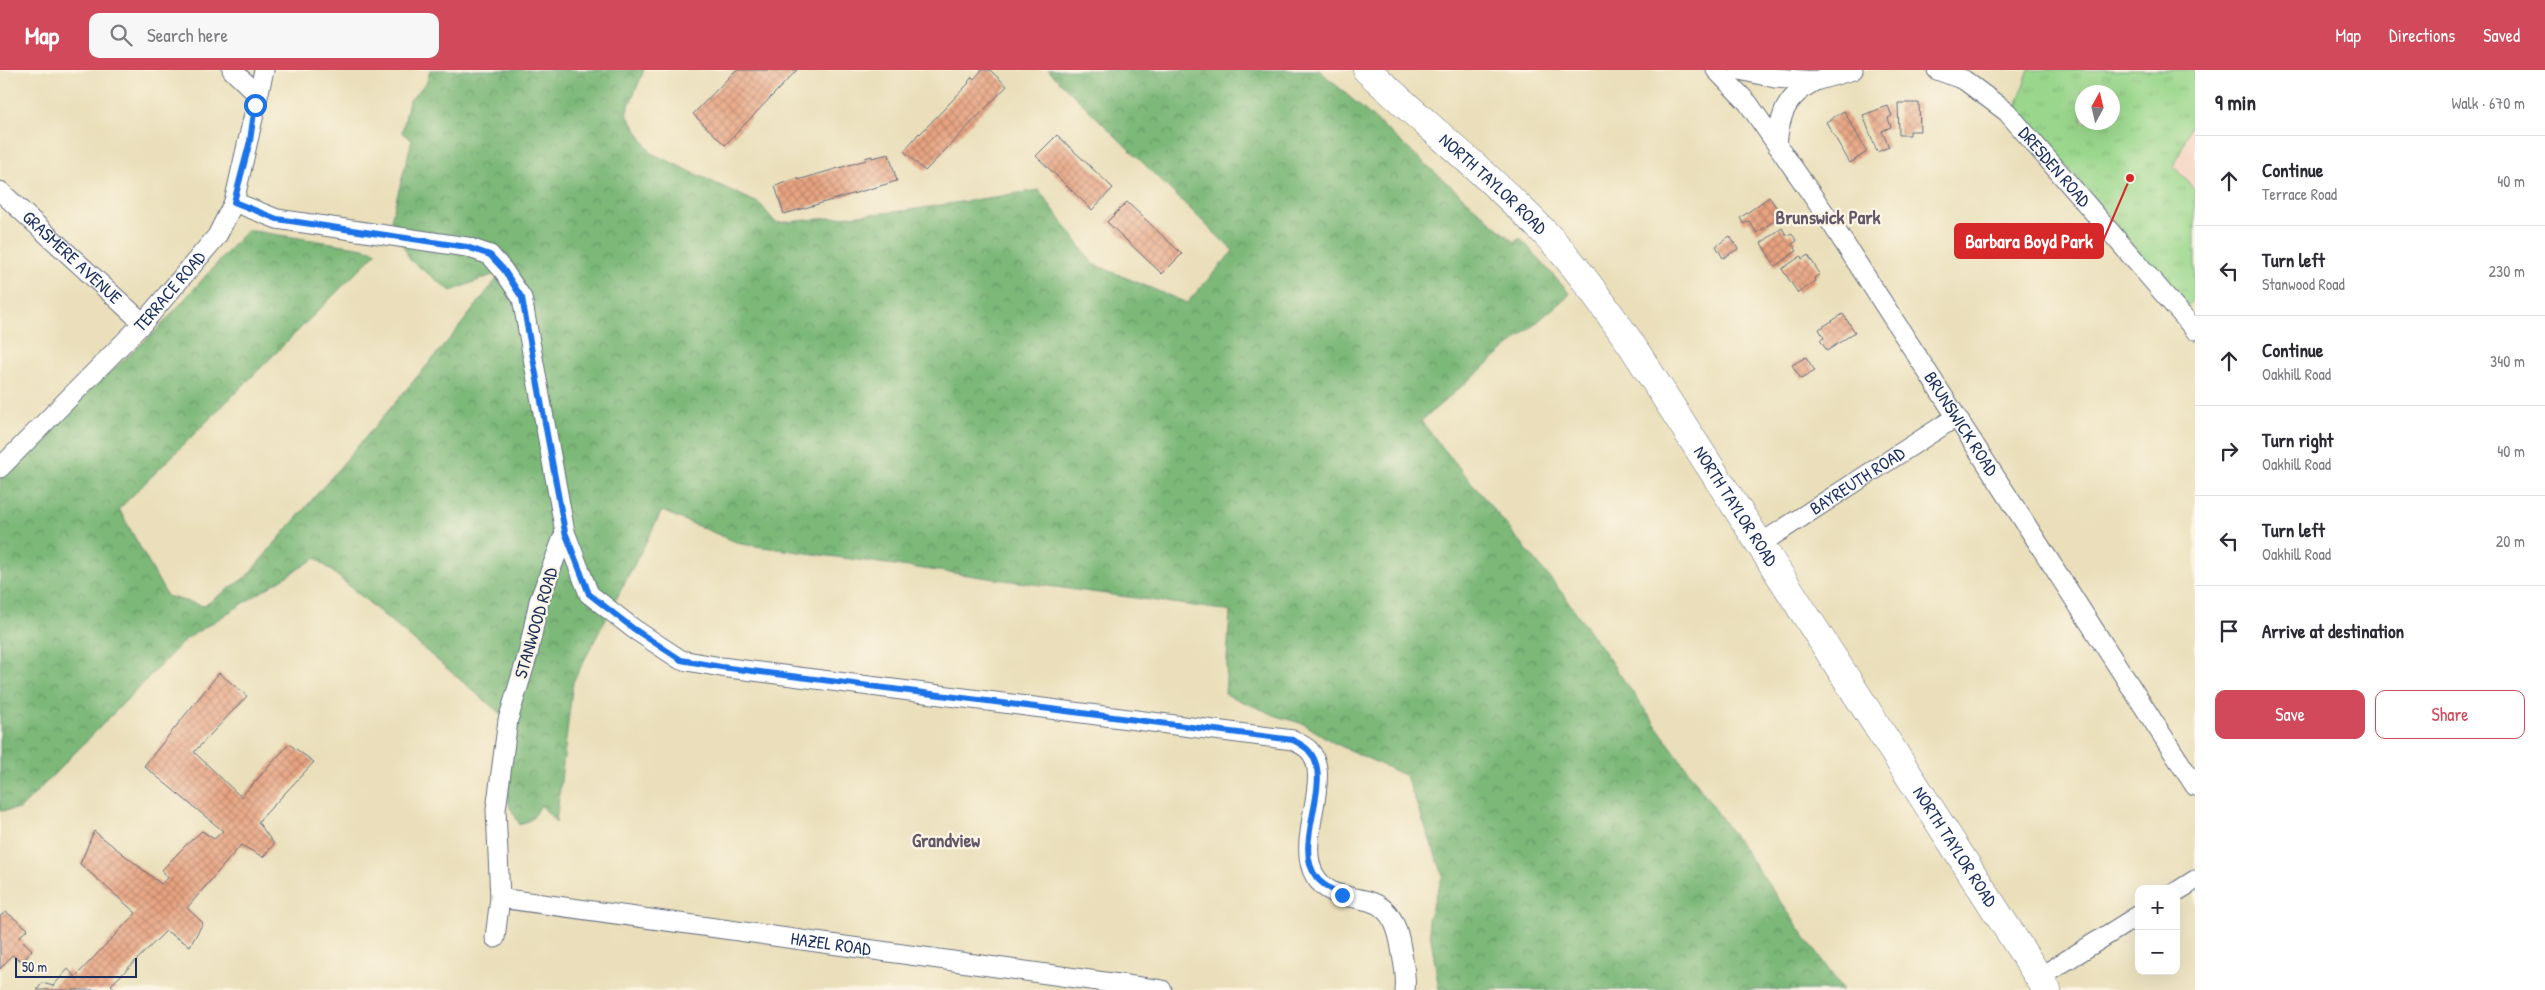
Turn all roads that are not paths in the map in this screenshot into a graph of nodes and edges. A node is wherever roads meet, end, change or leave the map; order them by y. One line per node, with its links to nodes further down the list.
1 (232, 70): 9 (street)
2 (264, 70): 9 (street, TERRACE ROAD)
3 (1367, 70): 18 (street, NORTH TAYLOR ROAD)
4 (1716, 70): 10 (street, BRUNSWICK ROAD)
5 (1740, 70): 8 (street)
6 (1852, 70): 8 (street)
7 (1937, 70): 14 (street, DRESDEN ROAD)
8 (1815, 81): 10 (street)
9 (257, 94): 12 (street, TERRACE ROAD)
10 (1777, 145): 15 (street, BRUNSWICK ROAD)
11 (0, 191): 13 (street, GRASMERE AVENUE)
12 (234, 202): 13 (street, TERRACE ROAD); 17 (street)
13 (143, 323): 16 (street, TERRACE ROAD)
14 (2195, 330)
15 (1956, 417): 18 (street, BAYREUTH ROAD); 19 (street, BRUNSWICK ROAD)
16 (0, 468)
17 (565, 532): 22 (street, STANWOOD ROAD); 27 (street)
18 (1760, 544): 25 (street, NORTH TAYLOR ROAD)
19 (2195, 786)
20 (2195, 880): 21 (street)
21 (2180, 889)
22 (500, 898): 24 (street, STANWOOD ROAD); 26 (street, HAZEL ROAD)
23 (2135, 918): 25 (street)
24 (496, 938)
25 (2044, 984)
26 (1162, 990)
27 (1405, 990)

